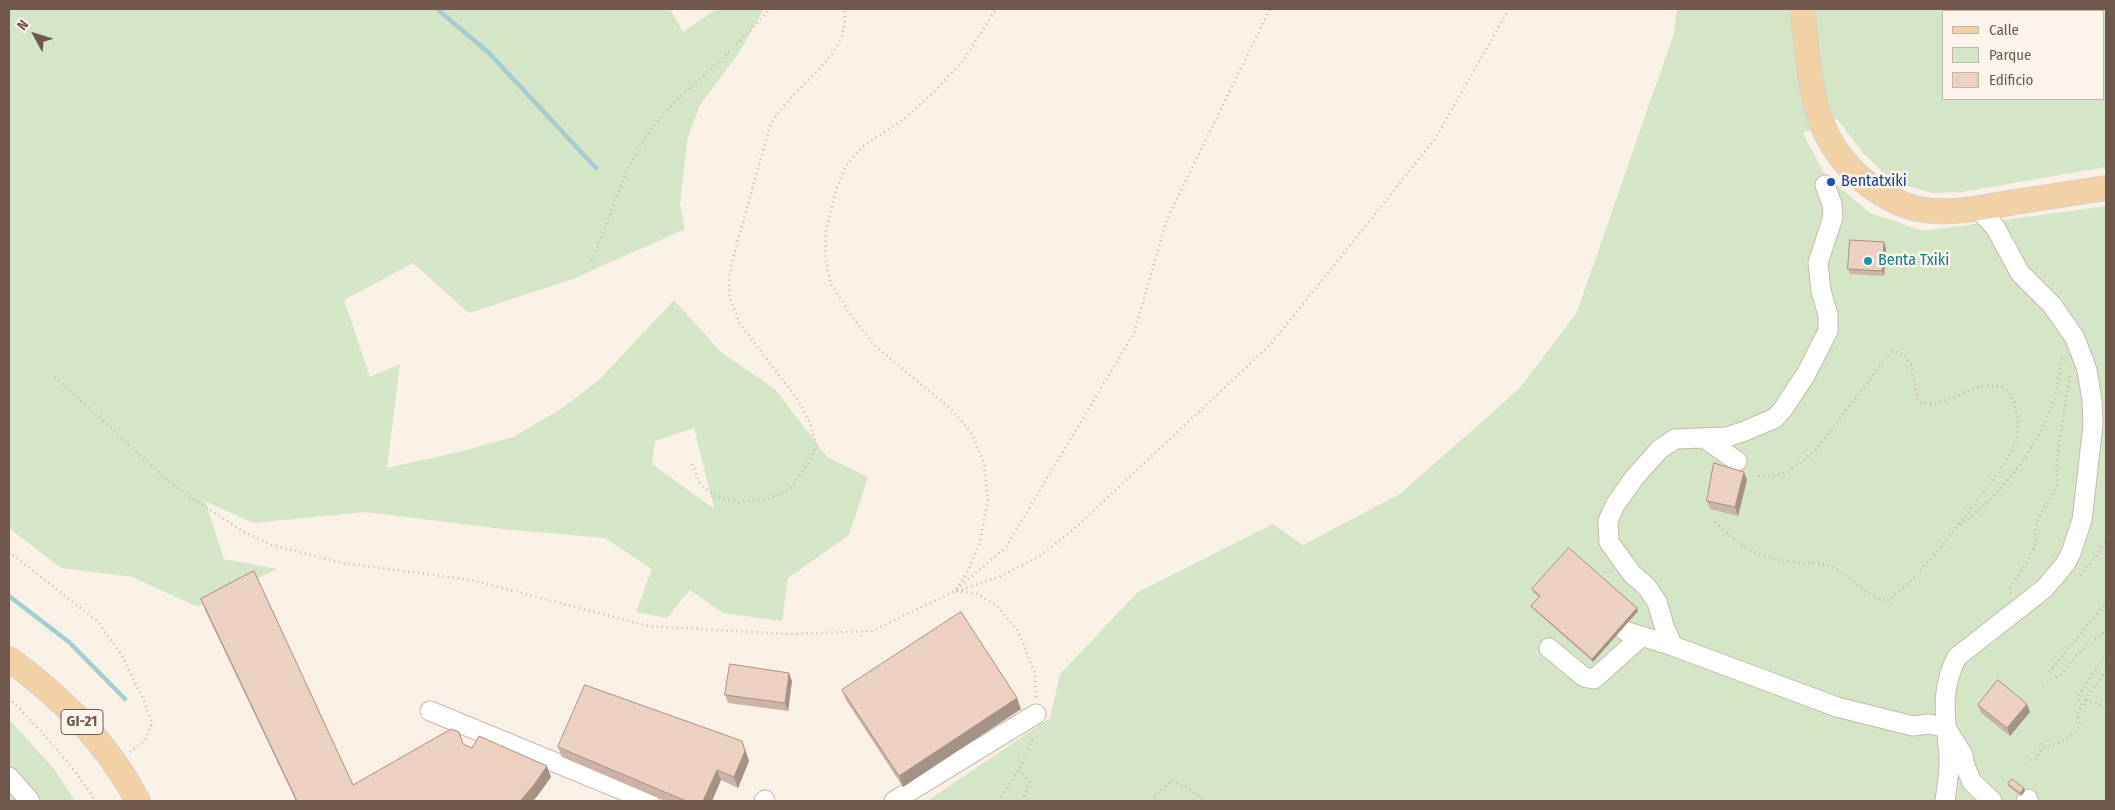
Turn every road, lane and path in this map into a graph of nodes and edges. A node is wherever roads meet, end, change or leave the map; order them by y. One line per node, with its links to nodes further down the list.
1 (770, 9): 10 (path)
2 (845, 9): 14 (path)
3 (996, 9): 19 (path)
4 (1270, 9): 19 (path)
5 (1509, 9): 19 (path)
6 (1802, 9): 9 (main road)
7 (1825, 185): 12 (street)
8 (2106, 188): 9 (main road)
9 (1977, 208): 36 (street)
10 (591, 261)
11 (55, 377): 19 (path)
12 (1704, 438): 13 (street); 23 (street)
13 (1737, 461)
14 (692, 464)
15 (1755, 476): 17 (path)
16 (1715, 522): 17 (path)
17 (1956, 528): 20 (path)
18 (9, 552): 38 (path)
19 (955, 591): 35 (path)
20 (2012, 599)
21 (2106, 603): 27 (path)
22 (2106, 631): 29 (path)
23 (1673, 646): 24 (street); 36 (street)
24 (1549, 648)
25 (2106, 654): 37 (path)
26 (9, 659): 38 (main road, GI-21)
27 (2050, 672)
28 (2106, 672): 31 (path)
29 (2043, 685)
30 (9, 698): 42 (path)
31 (2086, 700): 32 (path); 33 (path)
32 (2084, 705)
33 (2106, 707)
34 (430, 711): 44 (street)
35 (1036, 714): 39 (path); 45 (street)
36 (1945, 727): 50 (street); 51 (street)
37 (2026, 757)
38 (116, 763): 43 (main road, GI-21)
39 (1019, 770): 46 (path); 47 (path)
40 (9, 777): 41 (street)
41 (30, 801)
42 (95, 801)
43 (138, 801)
44 (650, 801)
45 (894, 801)
46 (998, 801)
47 (1023, 801)
48 (1151, 801): 49 (path)
49 (1203, 801)
50 (1945, 801)
51 (1992, 801)

